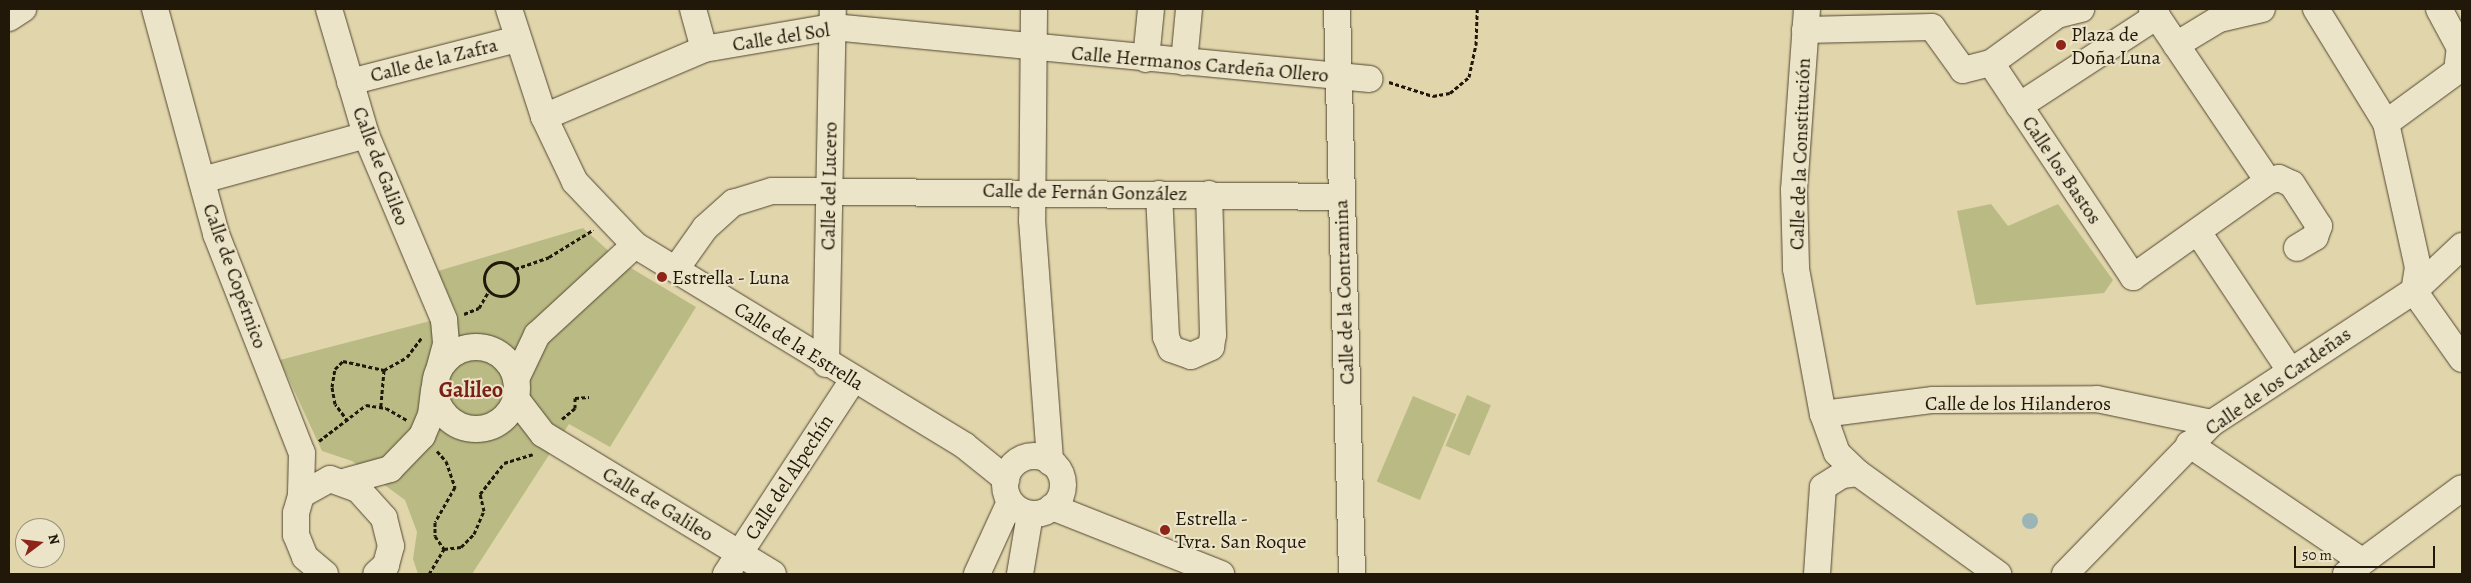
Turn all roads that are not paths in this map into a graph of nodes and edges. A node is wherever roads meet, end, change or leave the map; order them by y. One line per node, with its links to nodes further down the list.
1 (23, 9): 15 (street)
2 (155, 9): 32 (street, Calle de Copérnico)
3 (329, 9): 27 (street, Calle de Galileo)
4 (509, 9): 18 (street, Calle de la Estrella)
5 (693, 9): 21 (street)
6 (1034, 9): 20 (street)
7 (1151, 9): 22 (street)
8 (1189, 9): 23 (street)
9 (1337, 9): 25 (street, Calle de la Contramina)
10 (2081, 9): 24 (street)
11 (2262, 9): 19 (street)
12 (2316, 9): 30 (street)
13 (2439, 9): 30 (street)
14 (2154, 12): 19 (street); 28 (street)
15 (9, 18)
16 (833, 18): 20 (street, Calle del Sol); 21 (street, Calle del Sol); 34 (street, Calle del Lucero)
17 (1806, 19): 24 (street); 54 (street, Calle de la Constitución)
18 (518, 39): 27 (street, Calle de la Zafra); 29 (street, Calle de la Estrella)
19 (2176, 45): 33 (street)
20 (1030, 48): 22 (street, Calle Hermanos Cardeña Ollero); 35 (street)
21 (704, 49): 29 (street, Calle del Sol)
22 (1146, 59): 23 (street, Calle Hermanos Cardeña Ollero)
23 (1184, 62): 25 (street, Calle Hermanos Cardeña Ollero)
24 (1991, 63): 28 (street, Calle los Bastos)
25 (1338, 76): 26 (street, Calle Hermanos Cardeña Ollero); 38 (street, Calle de la Contramina)
26 (1370, 79)
27 (350, 82): 31 (street, Calle de Galileo)
28 (2019, 106): 39 (street, Calle los Bastos)
29 (544, 117): 40 (street, Calle de la Estrella)
30 (2386, 123): 44 (street)
31 (366, 135): 32 (street); 45 (street, Calle de Galileo)
32 (202, 180): 60 (street, Calle de Copérnico)
33 (2268, 181): 39 (street); 42 (street)
34 (829, 188): 35 (street, Calle de Fernán González); 43 (street, Calle de Fernán González); 49 (street, Calle del Lucero)
35 (1032, 192): 36 (street, Calle de Fernán González); 64 (street)
36 (1160, 194): 37 (street, Calle de Fernán González); 37 (street)
37 (1209, 194): 38 (street, Calle de Fernán González)
38 (1341, 197): 78 (street, Calle de la Contramina)
39 (2198, 232): 50 (street)
40 (635, 245): 43 (street, Calle de la Estrella); 46 (street)
41 (2462, 246): 44 (street, Calle de los Cardeñas)
42 (2297, 248)
43 (676, 269): 49 (street, Calle de la Estrella)
44 (2414, 291): 48 (street); 50 (street, Calle de los Cardeñas)
45 (444, 320): 47 (street); 51 (street, Calle de Galileo)
46 (537, 335): 47 (street); 53 (street)
47 (485, 348): 51 (street); 53 (street)
48 (2462, 359)
49 (826, 364): 52 (street, Calle de la Estrella)
50 (2289, 369): 55 (street, Calle de los Cardeñas)
51 (437, 378): 56 (street); 57 (street, Calle de Galileo)
52 (852, 380): 64 (street, Calle de la Estrella); 69 (street, Calle del Alpechín)
53 (516, 389): 56 (street); 58 (street, Calle de Galileo)
54 (1822, 414): 55 (street, Calle de los Hilanderos); 62 (street, Calle de la Constitución)
55 (2212, 423): 59 (street, Calle de los Cardeñas)
56 (476, 428): 57 (street); 58 (street, Calle de Galileo)
57 (422, 436): 61 (street)
58 (547, 436): 69 (street, Calle de Galileo)
59 (2189, 444): 70 (street); 81 (street, Calle de los Cardeñas)
60 (301, 451): 63 (street); 65 (street)
61 (390, 469): 63 (street); 67 (street)
62 (1858, 474): 79 (street); 80 (street, Calle de la Constitución)
63 (338, 480): 65 (street); 67 (street)
64 (1032, 484): 71 (street, Calle de la Estrella); 76 (street); 77 (street)
65 (301, 495): 72 (street)
66 (2460, 501): 70 (street)
67 (384, 518): 68 (street)
68 (391, 546): 73 (street); 74 (street)
69 (733, 564): 75 (street, Calle de Galileo)
70 (2354, 567)
71 (1214, 573)
72 (325, 574)
73 (376, 574)
74 (405, 574)
75 (774, 574)
76 (977, 574)
77 (1020, 574)
78 (1352, 574)
79 (1816, 574)
80 (1998, 574)
81 (2065, 574)

